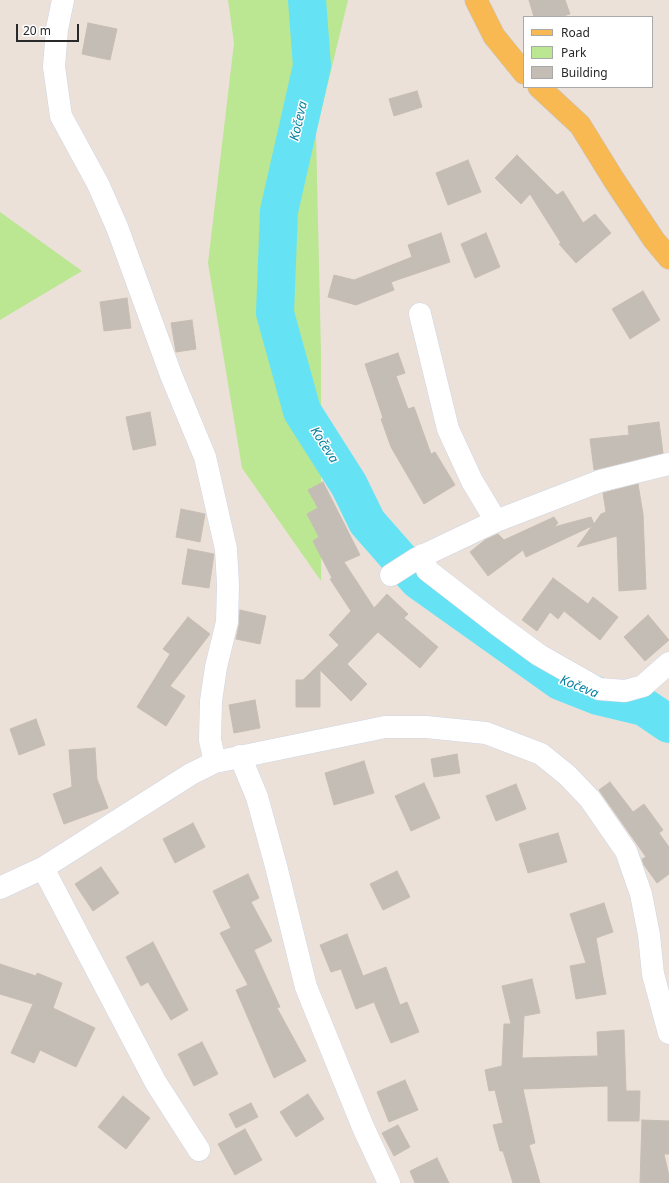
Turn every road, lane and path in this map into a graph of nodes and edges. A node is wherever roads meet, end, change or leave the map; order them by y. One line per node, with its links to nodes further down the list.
1 (63, 0): 13 (street)
2 (476, 0): 3 (main road)
3 (523, 72)
4 (539, 88): 5 (main road)
5 (669, 258)
6 (420, 314): 8 (street)
7 (669, 464): 8 (street)
8 (496, 521): 9 (street)
9 (419, 557): 10 (street); 11 (street)
10 (392, 574)
11 (669, 663)
12 (240, 756): 13 (street); 16 (street); 18 (street)
13 (215, 762): 14 (street)
14 (43, 868): 15 (street); 17 (street)
15 (0, 888)
16 (669, 1033)
17 (199, 1150)
18 (389, 1183)

